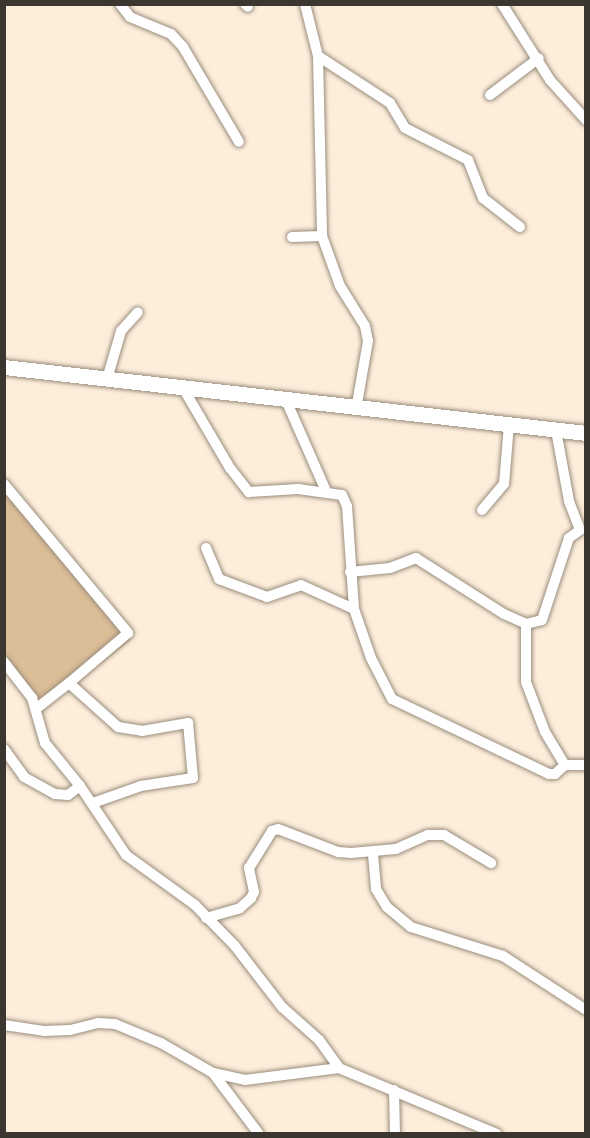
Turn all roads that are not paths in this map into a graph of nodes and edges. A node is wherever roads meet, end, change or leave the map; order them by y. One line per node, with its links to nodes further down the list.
1 (120, 4): 8 (street)
2 (502, 4): 5 (street)
3 (304, 5): 4 (street)
4 (318, 56): 9 (street); 10 (street)
5 (539, 58): 6 (street); 7 (street)
6 (490, 95)
7 (585, 120)
8 (239, 142)
9 (520, 227)
10 (322, 236): 11 (street); 17 (street)
11 (292, 237)
12 (138, 312): 14 (street)
13 (4, 367): 14 (street)
14 (107, 379): 15 (street)
15 (183, 388): 16 (street); 22 (street)
16 (285, 398): 17 (street); 22 (street)
17 (356, 410): 18 (street)
18 (509, 425): 19 (street); 23 (street)
19 (556, 430): 20 (street); 27 (street)
20 (585, 433)
21 (4, 484): 29 (street)
22 (326, 491): 25 (street)
23 (482, 510)
24 (206, 548): 26 (street)
25 (350, 572): 26 (street); 27 (street)
26 (354, 609): 32 (street)
27 (526, 624): 32 (street)
28 (4, 662): 30 (street)
29 (69, 683): 30 (street); 35 (street)
30 (36, 708): 34 (street)
31 (4, 749): 34 (street)
32 (565, 765): 33 (street)
33 (585, 765)
34 (80, 786): 35 (street)
35 (93, 803): 38 (street)
36 (373, 854): 37 (street); 38 (street); 39 (street)
37 (491, 863)
38 (206, 918): 41 (street)
39 (585, 1010)
40 (4, 1025): 42 (street)
41 (339, 1068): 42 (street); 43 (street)
42 (213, 1073): 44 (street)
43 (394, 1090): 45 (street); 46 (street)
44 (259, 1134)
45 (395, 1134)
46 (497, 1134)

